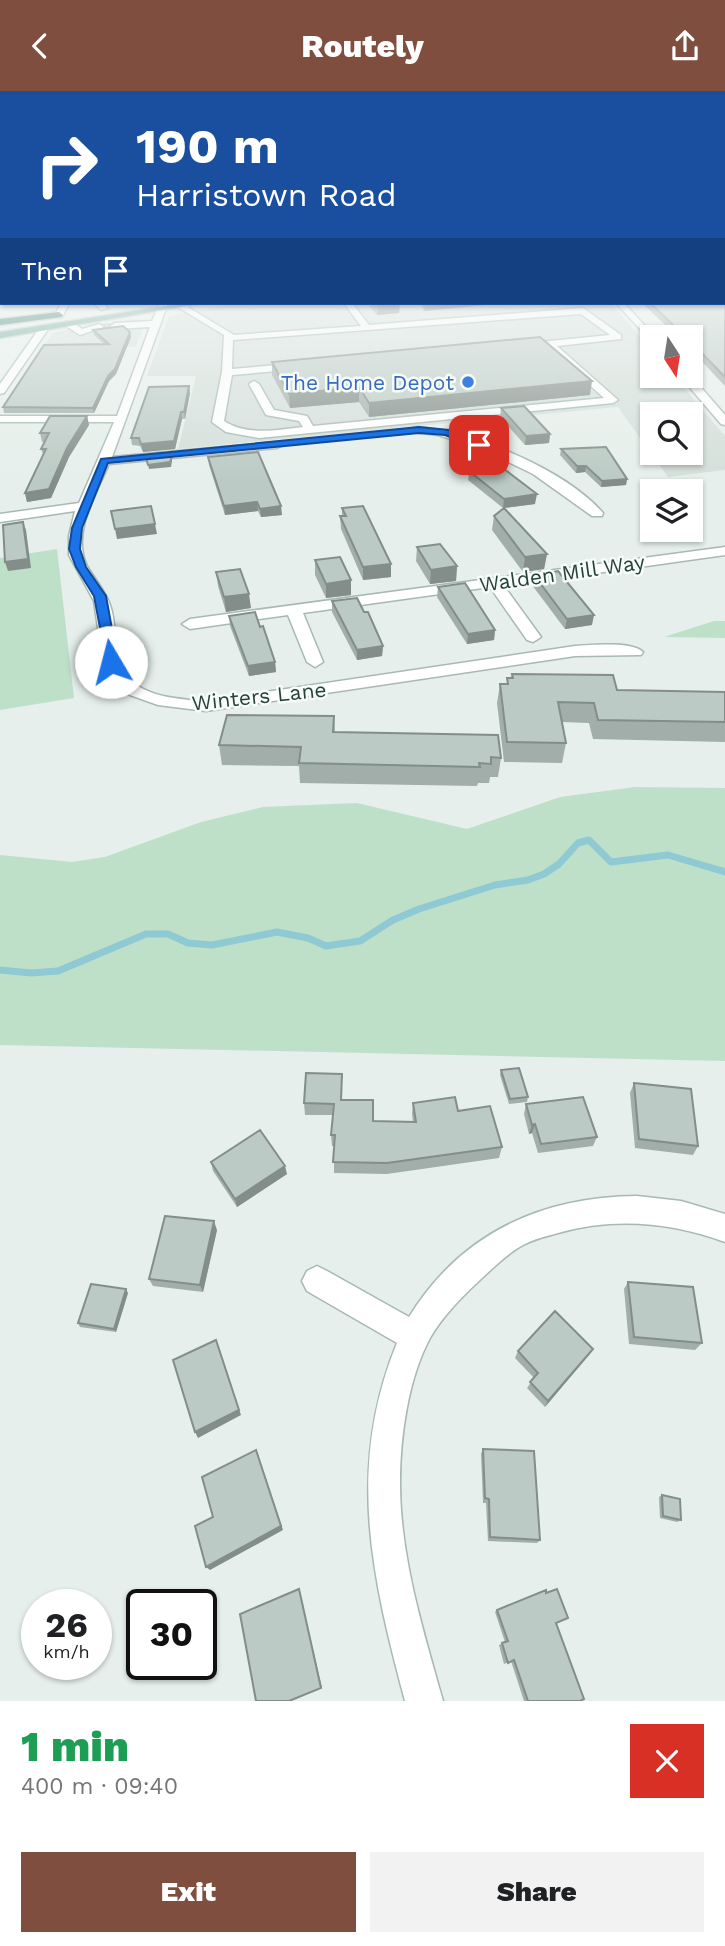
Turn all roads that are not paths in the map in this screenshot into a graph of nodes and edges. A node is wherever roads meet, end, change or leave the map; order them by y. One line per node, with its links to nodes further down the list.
1 (32, 330): 9 (highway)
2 (43, 330): 17 (street)
3 (111, 330): 4 (street)
4 (148, 330)
5 (158, 330): 19 (street, Winters Lane)
6 (224, 330): 10 (street)
7 (337, 330): 10 (street)
8 (609, 330): 11 (street)
9 (0, 336)
10 (228, 338): 14 (street)
11 (549, 344): 12 (street); 21 (street)
12 (508, 348)
13 (310, 365): 14 (street)
14 (227, 372): 21 (street)
15 (254, 384): 21 (street)
16 (696, 389): 20 (street)
17 (0, 391)
18 (0, 419): 19 (street)
19 (120, 419): 22 (street, Winters Lane)
20 (725, 422)
21 (310, 430)
22 (104, 461): 23 (street, Winters Lane); 24 (street)
23 (84, 506): 25 (street); 31 (street, Winters Lane)
24 (597, 513)
25 (0, 519)
26 (725, 551): 27 (street, Walden Mill Way)
27 (494, 582): 28 (street, Walden Mill Way); 30 (street)
28 (294, 610): 29 (street, Walden Mill Way); 32 (street)
29 (190, 624)
30 (533, 637)
31 (635, 652)
32 (315, 662)
33 (725, 1228): 35 (street)
34 (317, 1281): 35 (street)
35 (415, 1337): 36 (street)
36 (424, 1701)

